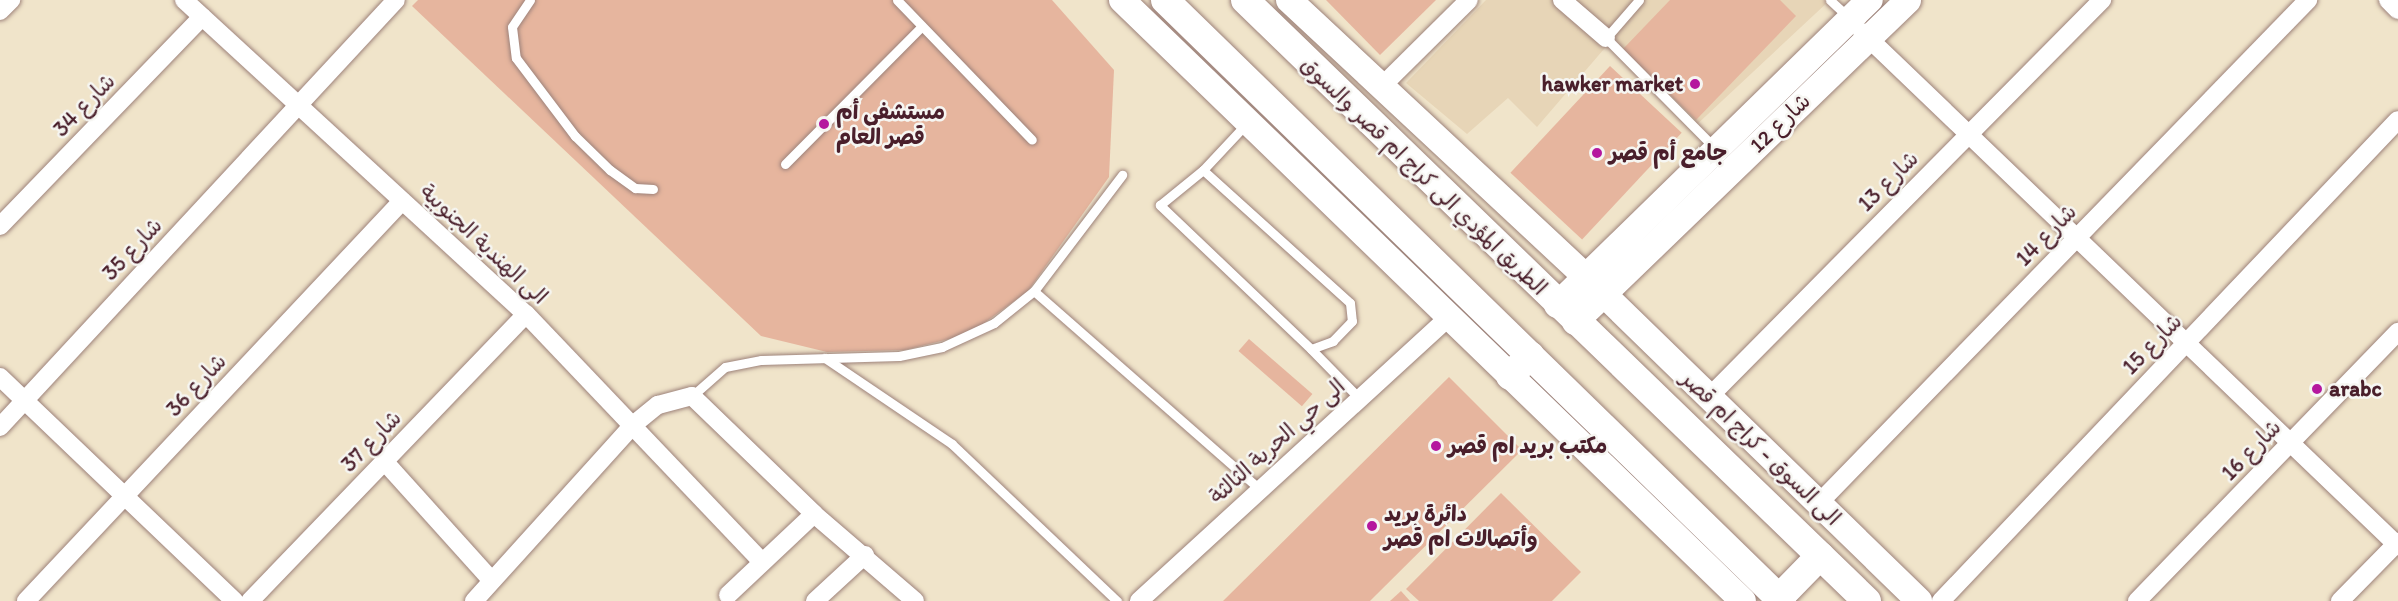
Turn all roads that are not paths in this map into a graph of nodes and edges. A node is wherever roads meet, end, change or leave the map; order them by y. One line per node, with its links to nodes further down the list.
1 (11, 0): 20 (street)
2 (184, 0): 21 (street, الى الهندية الجنوبية)
3 (530, 0): 36 (lane)
4 (897, 0): 23 (lane)
5 (1122, 0): 28 (street)
6 (1165, 0): 49 (main road)
7 (1245, 0): 44 (main road, الطريق المؤدي الى كراج ام قصر والسوق)
8 (1289, 0): 26 (street, الى السوق - كراج ام قصر)
9 (1468, 0): 26 (street)
10 (1562, 0): 24 (street)
11 (1639, 0): 24 (lane)
12 (1830, 0): 22 (lane)
13 (1870, 0): 22 (street, شارع 12)
14 (1908, 0): 25 (street, شارع 12)
15 (2102, 0): 30 (street, شارع 13)
16 (2308, 0): 39 (street, شارع 14)
17 (2388, 0): 19 (street)
18 (384, 4): 27 (street, شارع 35)
19 (2398, 10)
20 (0, 11)
21 (202, 17): 27 (street, الى الهندية الجنوبية); 38 (street, شارع 34)
22 (1850, 20): 25 (street); 32 (street, شارع 12)
23 (922, 26): 31 (lane); 33 (lane)
24 (1606, 38): 32 (lane)
25 (1868, 38): 30 (street); 42 (street, شارع 12)
26 (1382, 86): 40 (street, الى السوق - كراج ام قصر)
27 (298, 103): 37 (street, الى الهندية الجنوبية); 56 (street, شارع 35)
28 (1250, 120): 34 (lane); 45 (street)
29 (2398, 120): 47 (street, شارع 15)
30 (1966, 135): 39 (street); 54 (street, شارع 13)
31 (1032, 140)
32 (1716, 149): 40 (street, شارع 12)
33 (785, 165)
34 (1203, 171): 48 (lane); 48 (lane)
35 (1122, 174): 41 (lane)
36 (653, 189)
37 (402, 201): 43 (street, الى الهندية الجنوبية); 62 (street, شارع 36)
38 (0, 226)
39 (2076, 238): 47 (street); 63 (street, شارع 14)
40 (1585, 276): 42 (street, الى السوق - كراج ام قصر); 44 (street, شارع 12)
41 (1034, 291): 50 (lane); 61 (lane)
42 (1603, 294): 44 (street, شارع 12); 54 (street, الى السوق - كراج ام قصر)
43 (526, 314): 57 (street, الى الهندية الجنوبية); 60 (street, شارع 37)
44 (1566, 314): 67 (main road, الطريق المؤدي الى كراج ام قصر والسوق)
45 (1449, 317): 51 (street); 55 (street, الى حي الحرية الثالثة)
46 (2398, 332): 59 (street, شارع 16)
47 (2185, 344): 59 (street); 83 (street, شارع 15)
48 (1311, 349): 55 (lane)
49 (1530, 355): 51 (main road); 71 (main road)
50 (825, 358): 53 (lane); 78 (lane)
51 (1510, 376): 80 (street)
52 (0, 377): 56 (street)
53 (692, 396): 57 (street); 64 (street)
54 (1709, 397): 63 (street, الى السوق - كراج ام قصر)
55 (1360, 399): 61 (street, الى حي الحرية الثالثة)
56 (25, 401): 58 (street, شارع 35); 62 (street)
57 (633, 425): 68 (street, الى الهندية الجنوبية); 69 (street)
58 (0, 427)
59 (2289, 444): 65 (street); 84 (street, شارع 16)
60 (384, 461): 69 (street); 74 (street, شارع 37)
61 (1259, 489): 79 (street, الى حي الحرية الثالثة)
62 (124, 496): 72 (street, شارع 36); 73 (street)
63 (1818, 503): 82 (street, الى السوق - كراج ام قصر)
64 (814, 514): 66 (street); 68 (street)
65 (2397, 544): 85 (street)
66 (864, 555): 76 (street); 77 (street)
67 (1821, 556): 71 (main road); 81 (main road, الطريق المؤدي الى كراج ام قصر والسوق)
68 (761, 561): 70 (street)
69 (492, 581): 75 (street)
70 (728, 595)
71 (1780, 599)
72 (26, 601)
73 (234, 601)
74 (250, 601)
75 (474, 601)
76 (815, 601)
77 (915, 601)
78 (1117, 601)
79 (1139, 601)
80 (1743, 601)
81 (1867, 601)
82 (1919, 601)
83 (1941, 601)
84 (2138, 601)
85 (2340, 601)

